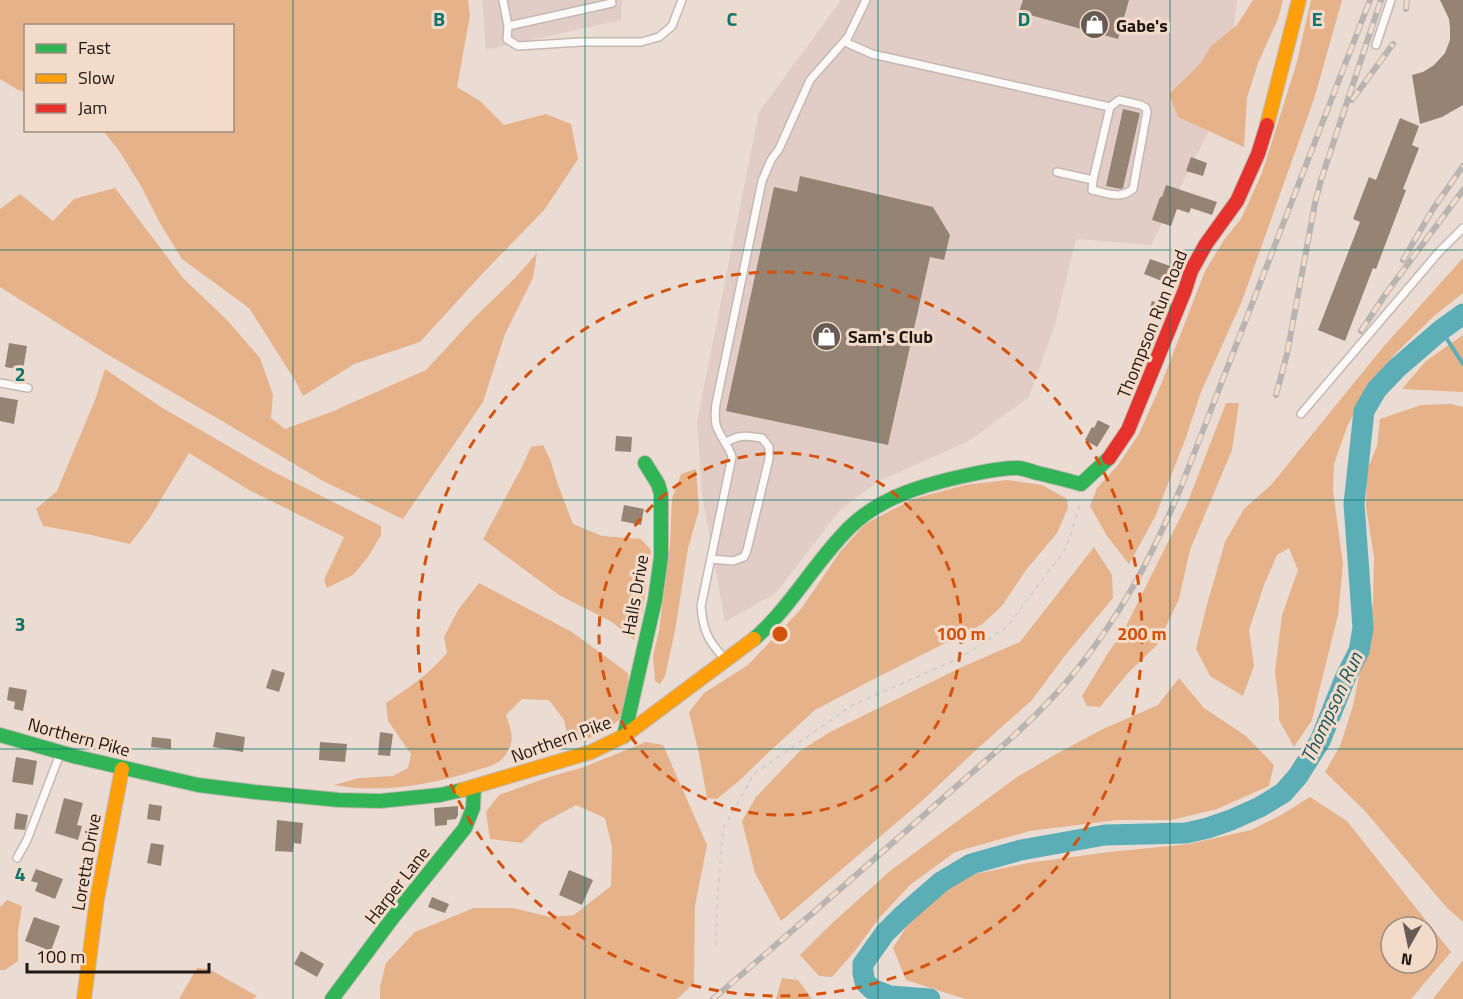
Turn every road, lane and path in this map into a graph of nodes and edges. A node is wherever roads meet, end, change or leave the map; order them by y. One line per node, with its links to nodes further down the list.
1 (503, 0): 7 (lane)
2 (611, 0): 7 (lane)
3 (682, 0): 7 (lane)
4 (866, 0): 8 (lane)
5 (1299, 0): 19 (street, Thompson Run Road)
6 (1391, 0): 9 (lane)
7 (508, 26)
8 (844, 42): 10 (lane); 17 (lane)
9 (1376, 45)
10 (1110, 107): 12 (lane); 12 (lane)
11 (1057, 172): 12 (lane)
12 (1093, 180)
13 (1463, 228): 16 (lane)
14 (0, 383): 15 (lane)
15 (28, 388)
16 (1301, 414)
17 (725, 442): 21 (lane); 21 (lane)
18 (645, 463): 24 (street, Halls Drive)
19 (1081, 484): 22 (street, Northern Pike)
20 (1079, 508): 29 (path)
21 (711, 559): 22 (lane)
22 (727, 662): 24 (street, Northern Pike)
23 (0, 735): 25 (street, Northern Pike)
24 (624, 736): 27 (street, Northern Pike)
25 (61, 752): 26 (street, Northern Pike); 28 (lane)
26 (122, 768): 27 (street, Northern Pike); 30 (street, Loretta Drive)
27 (474, 787): 31 (street, Harper Lane)
28 (16, 858)
29 (717, 945)
30 (84, 999)
31 (332, 999)

